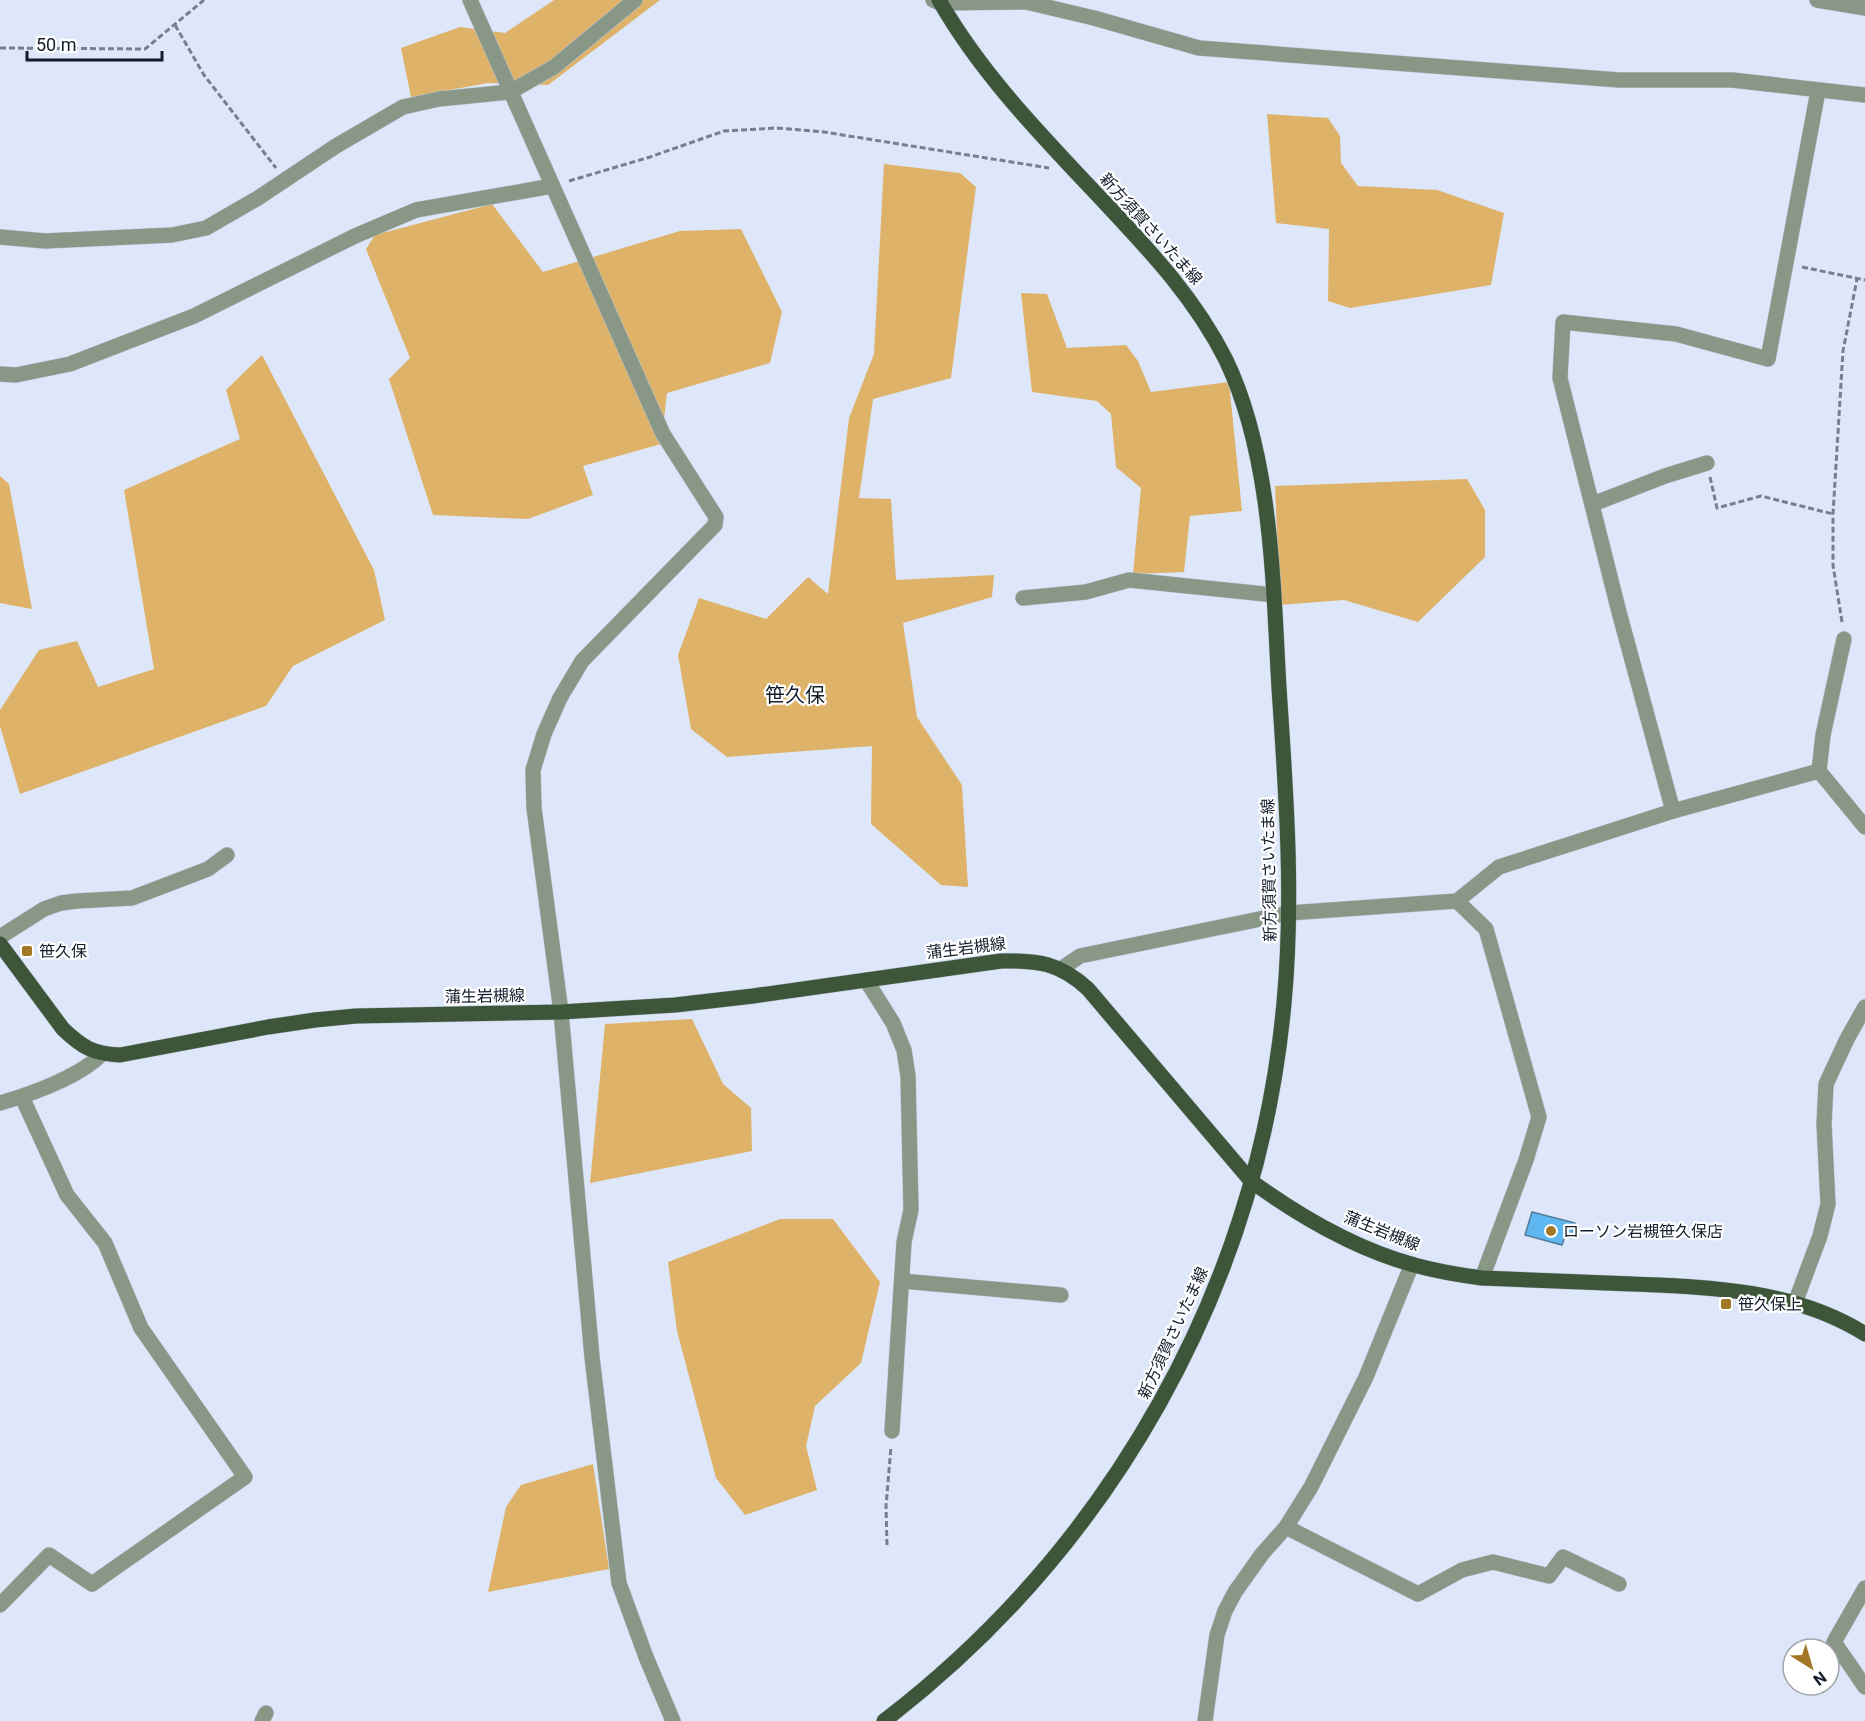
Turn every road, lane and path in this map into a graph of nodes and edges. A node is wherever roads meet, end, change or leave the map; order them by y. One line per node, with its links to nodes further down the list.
1 (204, 0): 7 (path)
2 (470, 0): 10 (street)
3 (635, 0): 10 (street)
4 (1817, 0): 6 (street)
5 (937, 1): 9 (street); 12 (main road, 新方須賀さいたま線)
6 (1865, 8)
7 (175, 25): 8 (path); 13 (path)
8 (0, 48)
9 (1818, 91): 11 (street); 16 (street)
10 (510, 92): 13 (street); 14 (street)
11 (1865, 95)
12 (1077, 173): 14 (path); 23 (main road, 新方須賀さいたま線)
13 (285, 181): 15 (street)
14 (552, 186): 19 (street); 37 (street)
15 (0, 237)
16 (1787, 263): 17 (path); 21 (street)
17 (1857, 279): 18 (path); 22 (path)
18 (1865, 280)
19 (0, 374)
20 (1707, 463): 21 (street); 22 (path)
21 (1593, 504): 27 (street)
22 (1833, 514): 25 (path)
23 (1274, 595): 24 (street); 31 (main road, 新方須賀さいたま線)
24 (1023, 598)
25 (1844, 639): 26 (street)
26 (1819, 771): 27 (street); 28 (street)
27 (1673, 811): 30 (street)
28 (1865, 827)
29 (227, 855): 32 (street)
30 (1457, 901): 31 (street); 43 (street)
31 (1289, 913): 34 (street); 41 (main road, 新方須賀さいたま線)
32 (0, 937)
33 (0, 944): 38 (main road, 蒲生岩槻線)
34 (1061, 969): 35 (main road, 蒲生岩槻線); 41 (main road, 蒲生岩槻線)
35 (866, 980): 37 (main road, 蒲生岩槻線); 44 (street)
36 (1865, 1007): 46 (street)
37 (561, 1012): 38 (main road, 蒲生岩槻線); 55 (street)
38 (102, 1054): 39 (street)
39 (22, 1097): 40 (street); 53 (street)
40 (0, 1103)
41 (1251, 1181): 42 (main road, 蒲生岩槻線); 56 (main road, 新方須賀さいたま線)
42 (1412, 1264): 43 (main road, 蒲生岩槻線); 49 (street)
43 (1482, 1278): 46 (main road, 蒲生岩槻線)
44 (902, 1281): 45 (street); 48 (street)
45 (1061, 1295)
46 (1795, 1303): 47 (main road, 蒲生岩槻線)
47 (1865, 1334)
48 (892, 1431): 50 (path)
49 (1286, 1527): 51 (street); 57 (street)
50 (887, 1545)
51 (1619, 1584)
52 (1865, 1588): 54 (street)
53 (0, 1605)
54 (1865, 1687)
55 (673, 1721)
56 (884, 1721)
57 (1205, 1721)

